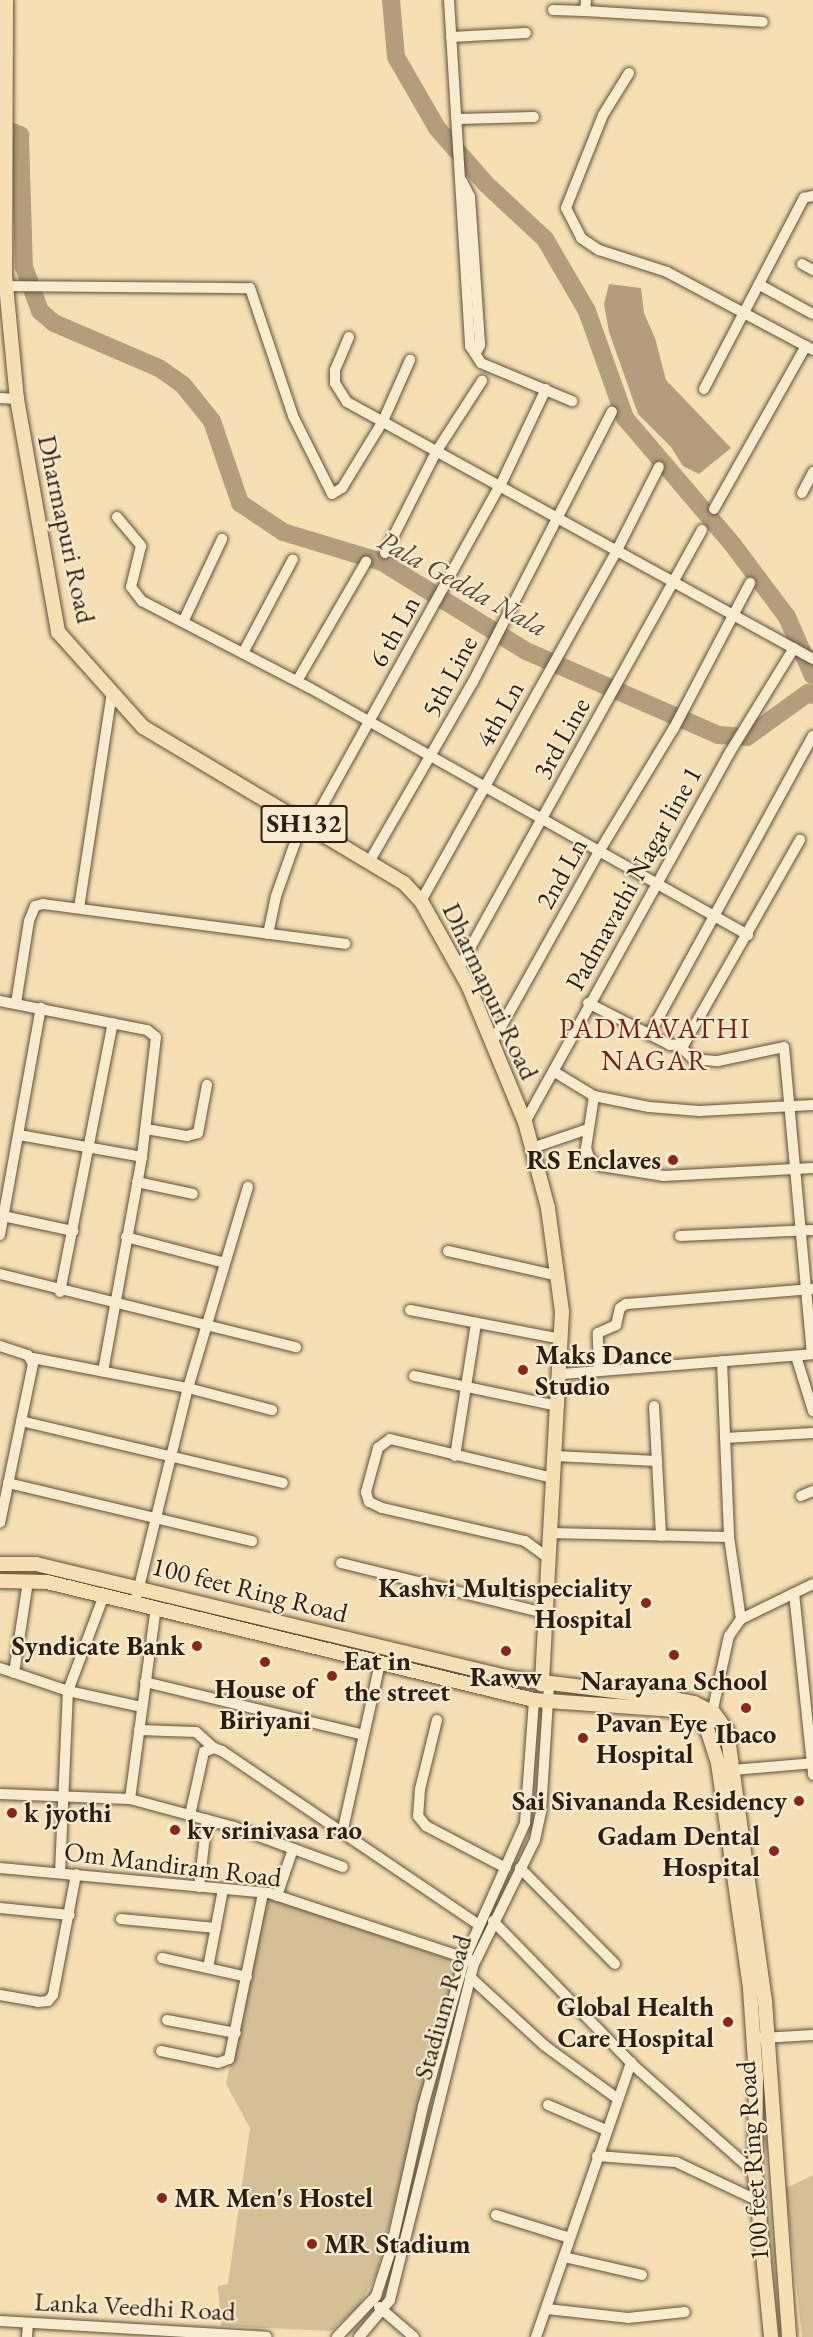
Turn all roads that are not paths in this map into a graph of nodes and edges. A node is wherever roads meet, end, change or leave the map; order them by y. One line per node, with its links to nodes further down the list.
1 (6, 0): 11 (main road, Dharmapuri Road / SH132)
2 (449, 0): 7 (street)
3 (586, 6): 4 (street); 5 (street)
4 (553, 10)
5 (763, 22)
6 (526, 33): 7 (street)
7 (451, 37): 10 (street)
8 (629, 73): 17 (street)
9 (534, 117): 10 (street)
10 (458, 119): 24 (street)
11 (3, 151): 16 (main road, Dharmapuri Road / SH132)
12 (813, 196): 15 (street)
13 (802, 264): 14 (street)
14 (813, 270)
15 (760, 285): 17 (street); 18 (street)
16 (6, 286): 19 (main road, Dharmapuri Road / SH132); 30 (street)
17 (745, 314): 21 (street); 25 (street)
18 (813, 314)
19 (5, 328): 27 (main road, Dharmapuri Road / SH132)
20 (348, 337): 30 (street)
21 (809, 348): 36 (street)
22 (410, 360): 30 (street)
23 (482, 381): 31 (street)
24 (546, 389): 28 (street); 34 (street, 6 th Ln)
25 (704, 389)
26 (0, 398): 27 (street)
27 (17, 399): 53 (main road, Dharmapuri Road / SH132)
28 (572, 400)
29 (612, 412): 37 (street, 5th Line)
30 (383, 421): 31 (street)
31 (436, 452): 34 (street); 42 (street)
32 (659, 467): 41 (street, 4th Ln)
33 (813, 472): 35 (street)
34 (501, 484): 37 (street); 54 (street, 6 th Ln)
35 (802, 493)
36 (714, 509)
37 (557, 515): 41 (street); 56 (street, 5th Line)
38 (117, 517): 48 (street)
39 (702, 530): 45 (street, 3rd Line)
40 (222, 539): 48 (street)
41 (617, 550): 45 (street); 57 (street, 4th Ln)
42 (385, 553)
43 (293, 559): 50 (street)
44 (366, 562): 52 (street)
45 (674, 580): 47 (street); 58 (street, 3rd Line)
46 (750, 583): 47 (street, 2nd Ln)
47 (733, 615): 49 (street); 61 (street, 2nd Ln)
48 (183, 622): 50 (street)
49 (794, 648): 51 (street); 63 (street, Padmavathi Nagar line 1)
50 (243, 652): 52 (street)
51 (813, 659)
52 (297, 681): 54 (street)
53 (112, 692): 59 (main road, Dharmapuri Road / SH132); 65 (street)
54 (370, 720): 56 (street); 59 (street, 6 th Ln)
55 (813, 736): 66 (street)
56 (431, 755): 57 (street); 62 (street, 5th Line)
57 (485, 785): 58 (street); 64 (street, 4th Ln)
58 (543, 817): 61 (street); 70 (street, 3rd Line)
59 (306, 825): 62 (main road, Dharmapuri Road / SH132); 67 (street, 6 th Ln)
60 (800, 840): 68 (street)
61 (600, 850): 63 (street); 77 (street, 2nd Ln)
62 (369, 862): 64 (main road, Dharmapuri Road / SH132)
63 (657, 885): 66 (street); 72 (street, Padmavathi Nagar line 1)
64 (421, 901): 70 (main road, Dharmapuri Road / SH132)
65 (79, 908): 67 (street); 73 (street)
66 (713, 916): 68 (street); 76 (street)
67 (268, 934): 69 (street)
68 (748, 935): 78 (street)
69 (345, 944)
70 (459, 968): 77 (main road, Dharmapuri Road / SH132)
71 (0, 1001): 73 (street)
72 (588, 1003): 76 (street); 79 (street, Padmavathi Nagar line 1)
73 (16, 1004): 74 (street)
74 (41, 1008): 75 (street); 87 (street)
75 (113, 1023): 85 (street); 88 (street)
76 (649, 1035): 78 (street)
77 (492, 1043): 84 (main road, Dharmapuri Road / SH132)
78 (680, 1046): 83 (street)
79 (553, 1071): 81 (street); 84 (street, Padmavathi Nagar line 1)
80 (207, 1085): 85 (street)
81 (594, 1096): 83 (street); 86 (street)
82 (813, 1105): 83 (street)
83 (790, 1108): 92 (street)
84 (525, 1122): 89 (main road, Dharmapuri Road / SH132)
85 (146, 1129): 90 (street)
86 (588, 1129): 89 (street); 92 (street)
87 (19, 1135): 88 (street); 96 (street)
88 (90, 1147): 90 (street); 97 (street)
89 (532, 1148): 105 (main road, Dharmapuri Road / SH132)
90 (142, 1157): 93 (street)
91 (813, 1168): 92 (street)
92 (796, 1170): 98 (street)
93 (137, 1182): 95 (street); 101 (street)
94 (248, 1187): 103 (street)
95 (193, 1194)
96 (3, 1216): 97 (street); 99 (street)
97 (73, 1231): 107 (street)
98 (807, 1231): 100 (street); 106 (street)
99 (0, 1234)
100 (680, 1236)
101 (126, 1237): 103 (street); 108 (street)
102 (448, 1251): 105 (street)
103 (225, 1263): 111 (street)
104 (0, 1274): 107 (street)
105 (559, 1276): 112 (main road, Dharmapuri Road / SH132)
106 (810, 1289): 115 (street); 120 (street)
107 (60, 1292): 108 (street)
108 (113, 1303): 111 (street); 119 (street)
109 (410, 1310): 110 (street)
110 (476, 1323): 112 (street); 124 (street)
111 (206, 1327): 114 (street); 123 (street)
112 (562, 1339): 121 (main road, Dharmapuri Road / SH132)
113 (0, 1346): 117 (street)
114 (296, 1347)
115 (812, 1354): 116 (street)
116 (796, 1356): 118 (street); 128 (street)
117 (33, 1358): 119 (street); 129 (street)
118 (722, 1361): 120 (street); 131 (street)
119 (104, 1371): 123 (street)
120 (598, 1371): 121 (street)
121 (561, 1374): 125 (main road, Dharmapuri Road / SH132)
122 (414, 1376): 124 (street)
123 (188, 1388): 127 (street); 132 (street)
124 (468, 1389): 125 (street); 133 (street)
125 (558, 1406): 134 (main road, Dharmapuri Road / SH132)
126 (654, 1406): 135 (street)
127 (272, 1410)
128 (813, 1411)
129 (21, 1421): 132 (street); 137 (street)
130 (813, 1433): 131 (street)
131 (725, 1438): 145 (street)
132 (171, 1456): 138 (street); 141 (street)
133 (455, 1456): 136 (street); 147 (street)
134 (554, 1456): 135 (street); 136 (main road, Dharmapuri Road / SH132)
135 (657, 1461): 144 (street)
136 (553, 1478): 143 (main road, Dharmapuri Road / SH132)
137 (8, 1483): 141 (street); 142 (street)
138 (283, 1483)
139 (813, 1491): 140 (street)
140 (801, 1496)
141 (155, 1521): 146 (street); 153 (street)
142 (0, 1523)
143 (549, 1533): 144 (street); 147 (main road, Dharmapuri Road / SH132)
144 (661, 1536): 145 (street)
145 (729, 1537): 159 (street)
146 (252, 1541)
147 (547, 1557): 158 (main road, Dharmapuri Road / SH132)
148 (341, 1563): 158 (street)
149 (0, 1564): 153 (main road, 100 feet Ring Road)
150 (0, 1581): 151 (main road, 100 feet Ring Road)
151 (28, 1581): 155 (main road, 100 feet Ring Road); 162 (street)
152 (813, 1584): 154 (street)
153 (138, 1586): 156 (street); 164 (main road, 100 feet Ring Road)
154 (794, 1593): 159 (street); 175 (street)
155 (104, 1595): 156 (main road, 100 feet Ring Road); 165 (street)
156 (135, 1602): 157 (main road, 100 feet Ring Road)
157 (156, 1607): 160 (main road, 100 feet Ring Road); 163 (street)
158 (544, 1613): 164 (main road, Dharmapuri Road / SH132)
159 (741, 1619): 169 (street)
160 (380, 1664): 166 (main road, 100 feet Ring Road); 173 (street)
161 (0, 1668): 162 (street)
162 (14, 1673): 165 (street)
163 (145, 1682): 168 (street); 173 (street)
164 (542, 1684): 166 (main road, Dharmapuri Road); 167 (street, Stadium Road); 169 (main road, 100 feet Ring Road)
165 (68, 1691): 168 (street); 179 (street)
166 (534, 1700): 167 (main road, 100 feet Ring Road); 187 (street)
167 (549, 1701): 172 (main road, 100 feet Ring Road); 188 (street, Stadium Road)
168 (142, 1707): 171 (street)
169 (714, 1713): 172 (street); 176 (main road, 100 feet Ring Road)
170 (437, 1720): 187 (street)
171 (139, 1730): 174 (street); 180 (street)
172 (708, 1732): 212 (main road, 100 feet Ring Road)
173 (364, 1735): 183 (street)
174 (214, 1748): 181 (street); 183 (street)
175 (812, 1763): 176 (street); 177 (street)
176 (732, 1770): 211 (main road, 100 feet Ring Road)
177 (813, 1775)
178 (0, 1794): 179 (street)
179 (64, 1797): 180 (street); 189 (street)
180 (130, 1799): 181 (street)
181 (190, 1815): 182 (street)
182 (207, 1820): 184 (street); 191 (street)
183 (343, 1829): 199 (street)
184 (293, 1849): 185 (street); 194 (street)
185 (343, 1867)
186 (0, 1868): 189 (street, Om Mandiram Road)
187 (506, 1868): 199 (street)
188 (520, 1868): 198 (street, Stadium Road); 203 (street)
189 (60, 1873): 190 (street, Om Mandiram Road)
190 (76, 1874): 191 (street, Om Mandiram Road); 196 (street)
191 (199, 1887): 192 (street, Om Mandiram Road)
192 (223, 1889): 193 (street, Om Mandiram Road); 200 (street)
193 (264, 1893): 194 (street, Om Mandiram Road); 205 (street)
194 (277, 1896): 202 (street, Om Mandiram Road)
195 (0, 1908): 196 (street)
196 (70, 1915): 207 (street)
197 (121, 1918): 200 (street)
198 (493, 1921): 202 (street, Stadium Road); 214 (street)
199 (479, 1924): 202 (street)
200 (216, 1928): 204 (street)
201 (162, 1958): 204 (street)
202 (470, 1960): 206 (street, Stadium Road); 225 (street, Stadium Road)
203 (615, 1964)
204 (208, 1968): 205 (street)
205 (247, 1977): 209 (street)
206 (470, 1977): 215 (street); 227 (street, Stadium Road)
207 (0, 1995)
208 (167, 2020): 209 (street)
209 (236, 2033): 213 (street)
210 (813, 2035): 211 (street)
211 (768, 2037): 212 (street); 239 (main road, 100 feet Ring Road)
212 (753, 2039): 219 (main road, 100 feet Ring Road)
213 (161, 2051)
214 (631, 2062): 215 (street); 219 (street)
215 (618, 2099): 217 (street)
216 (548, 2105): 217 (street)
217 (606, 2130): 218 (street)
218 (597, 2156): 220 (street); 222 (street)
219 (756, 2173): 220 (main road, 100 feet Ring Road)
220 (759, 2201): 238 (main road, 100 feet Ring Road)
221 (496, 2215): 222 (street)
222 (570, 2238): 223 (street)
223 (564, 2257): 224 (street); 226 (street)
224 (642, 2275)
225 (373, 2300): 227 (street); 234 (street, Stadium Road)
226 (547, 2309): 228 (street); 237 (street)
227 (384, 2311): 235 (street, Stadium Road); 236 (street)
228 (685, 2312)
229 (0, 2322): 230 (street, Lanka Veedhi Road)
230 (28, 2323): 231 (street, Lanka Veedhi Road); 232 (street)
231 (175, 2333): 233 (street, Lanka Veedhi Road)
232 (27, 2337)
233 (267, 2337)
234 (337, 2337)
235 (358, 2337)
236 (414, 2337)
237 (536, 2337)
238 (771, 2337)
239 (789, 2337)

